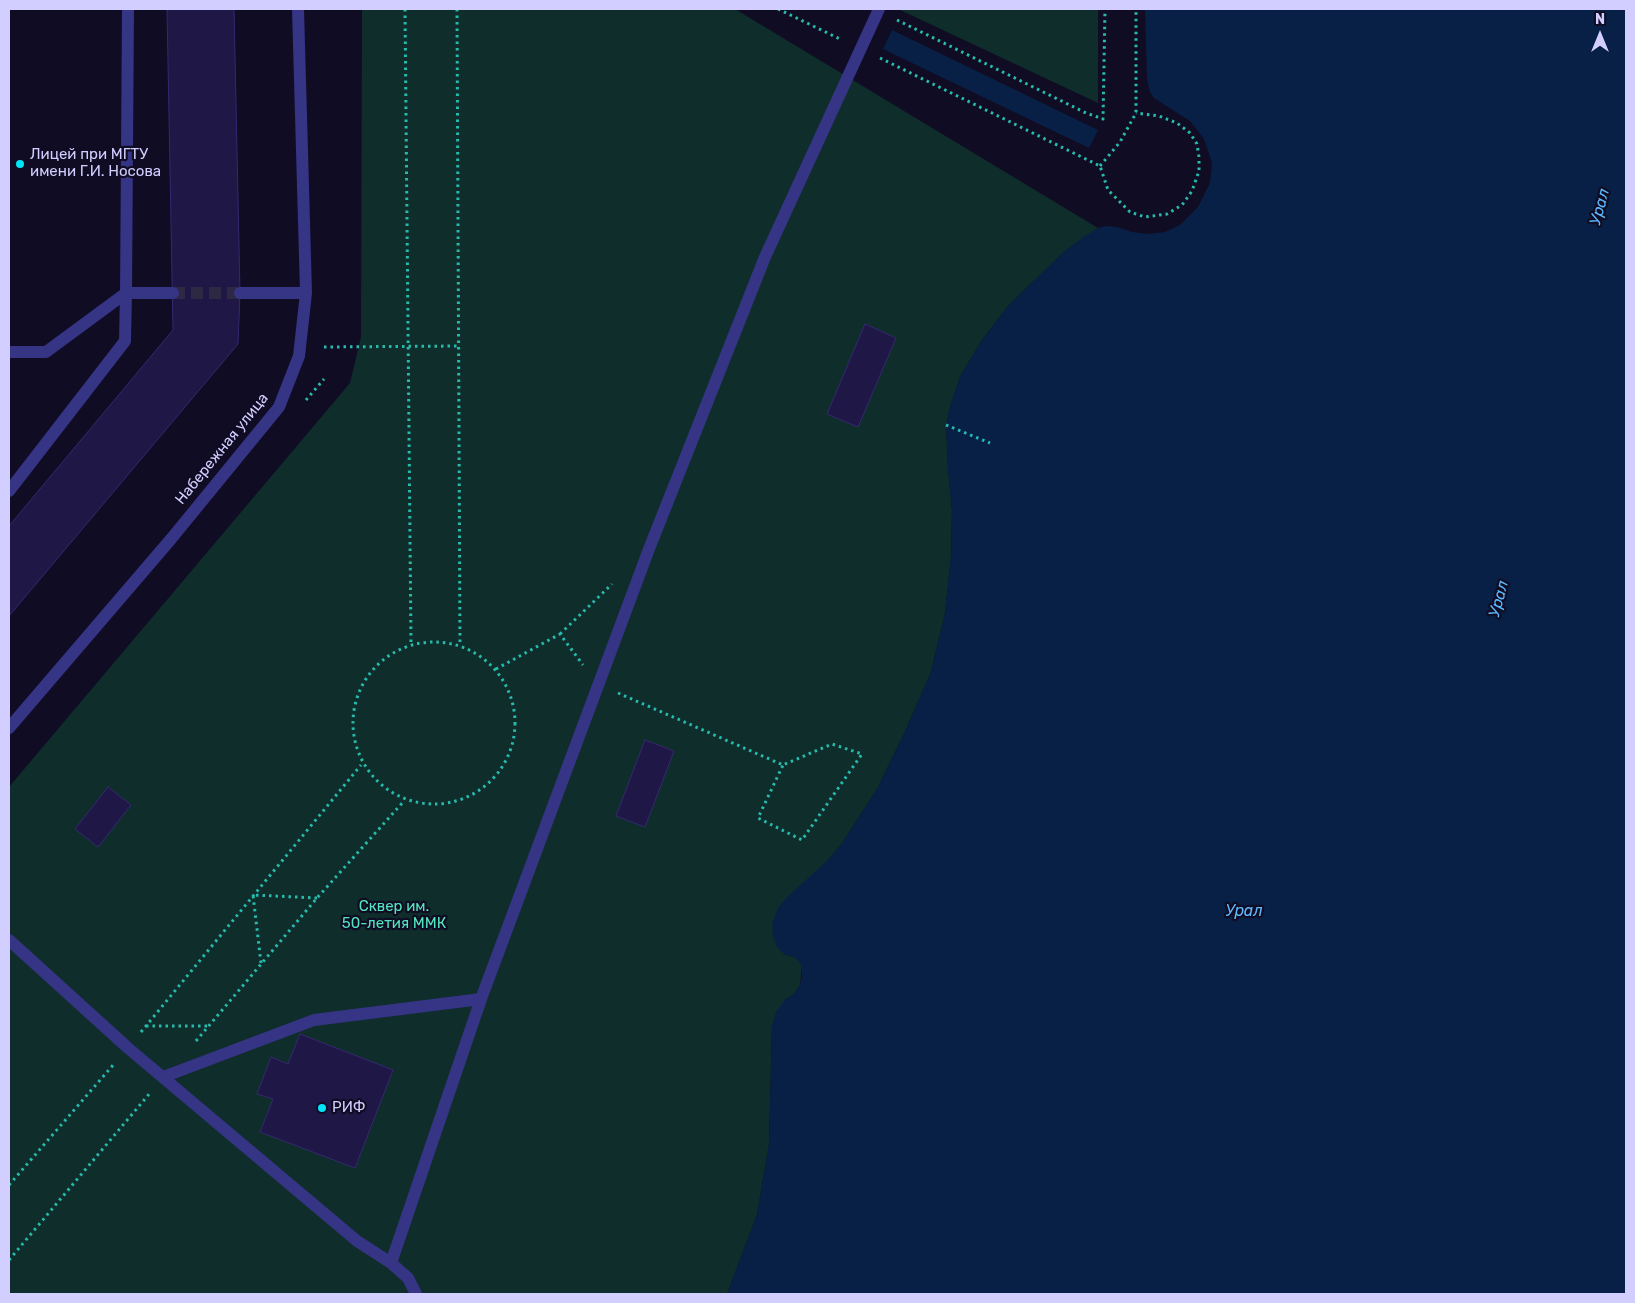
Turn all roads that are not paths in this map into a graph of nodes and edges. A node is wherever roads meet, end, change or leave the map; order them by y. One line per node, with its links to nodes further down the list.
1 (128, 9): 4 (street)
2 (298, 9): 7 (street, Набережная улица)
3 (879, 9): 12 (street)
4 (126, 293): 5 (street); 8 (street); 9 (street)
5 (173, 293)
6 (240, 293): 7 (street)
7 (306, 293): 10 (street, Набережная улица)
8 (9, 352)
9 (9, 491)
10 (9, 728)
11 (9, 940): 13 (street)
12 (481, 999): 13 (street); 14 (street)
13 (163, 1077): 14 (street)
14 (391, 1263): 15 (street)
15 (416, 1294)

